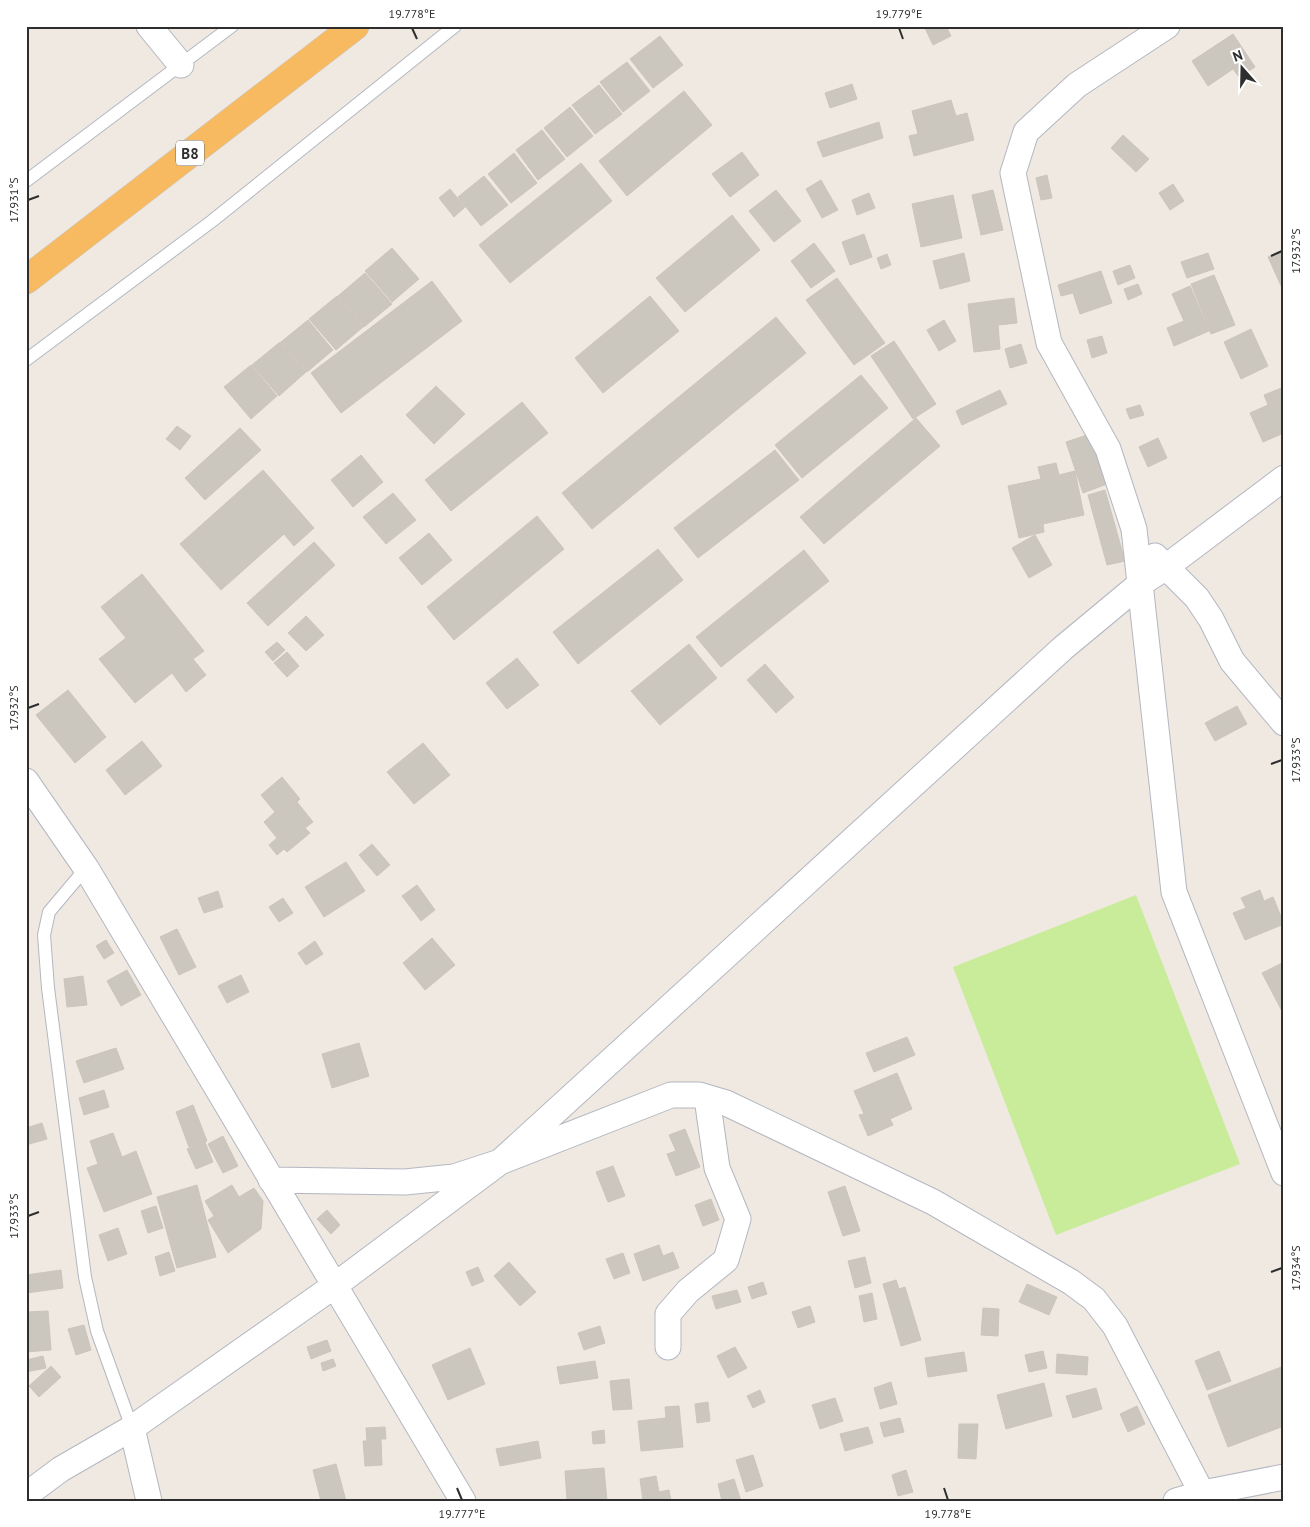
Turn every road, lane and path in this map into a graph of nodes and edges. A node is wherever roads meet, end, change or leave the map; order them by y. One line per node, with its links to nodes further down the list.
1 (149, 26): 6 (street)
2 (232, 26): 6 (lane)
3 (355, 26): 8 (highway, B8)
4 (455, 26): 9 (lane)
5 (1167, 26): 11 (street)
6 (181, 65): 7 (lane)
7 (26, 181)
8 (26, 280)
9 (26, 360)
10 (1284, 478): 12 (street)
11 (1134, 529): 12 (street); 13 (street)
12 (1166, 567): 13 (street); 14 (street)
13 (1140, 584): 18 (street); 19 (street)
14 (1284, 723)
15 (26, 780): 16 (street)
16 (86, 868): 20 (street); 23 (lane)
17 (707, 1098): 18 (street); 22 (street); 26 (street)
18 (500, 1162): 20 (street); 21 (street)
19 (1284, 1173)
20 (272, 1180): 21 (street)
21 (334, 1286): 23 (street); 28 (street)
22 (668, 1347)
23 (132, 1428): 25 (street); 27 (street)
24 (1284, 1477): 26 (street)
25 (26, 1495)
26 (1205, 1497): 29 (street)
27 (149, 1501)
28 (463, 1501)
29 (1176, 1501)

